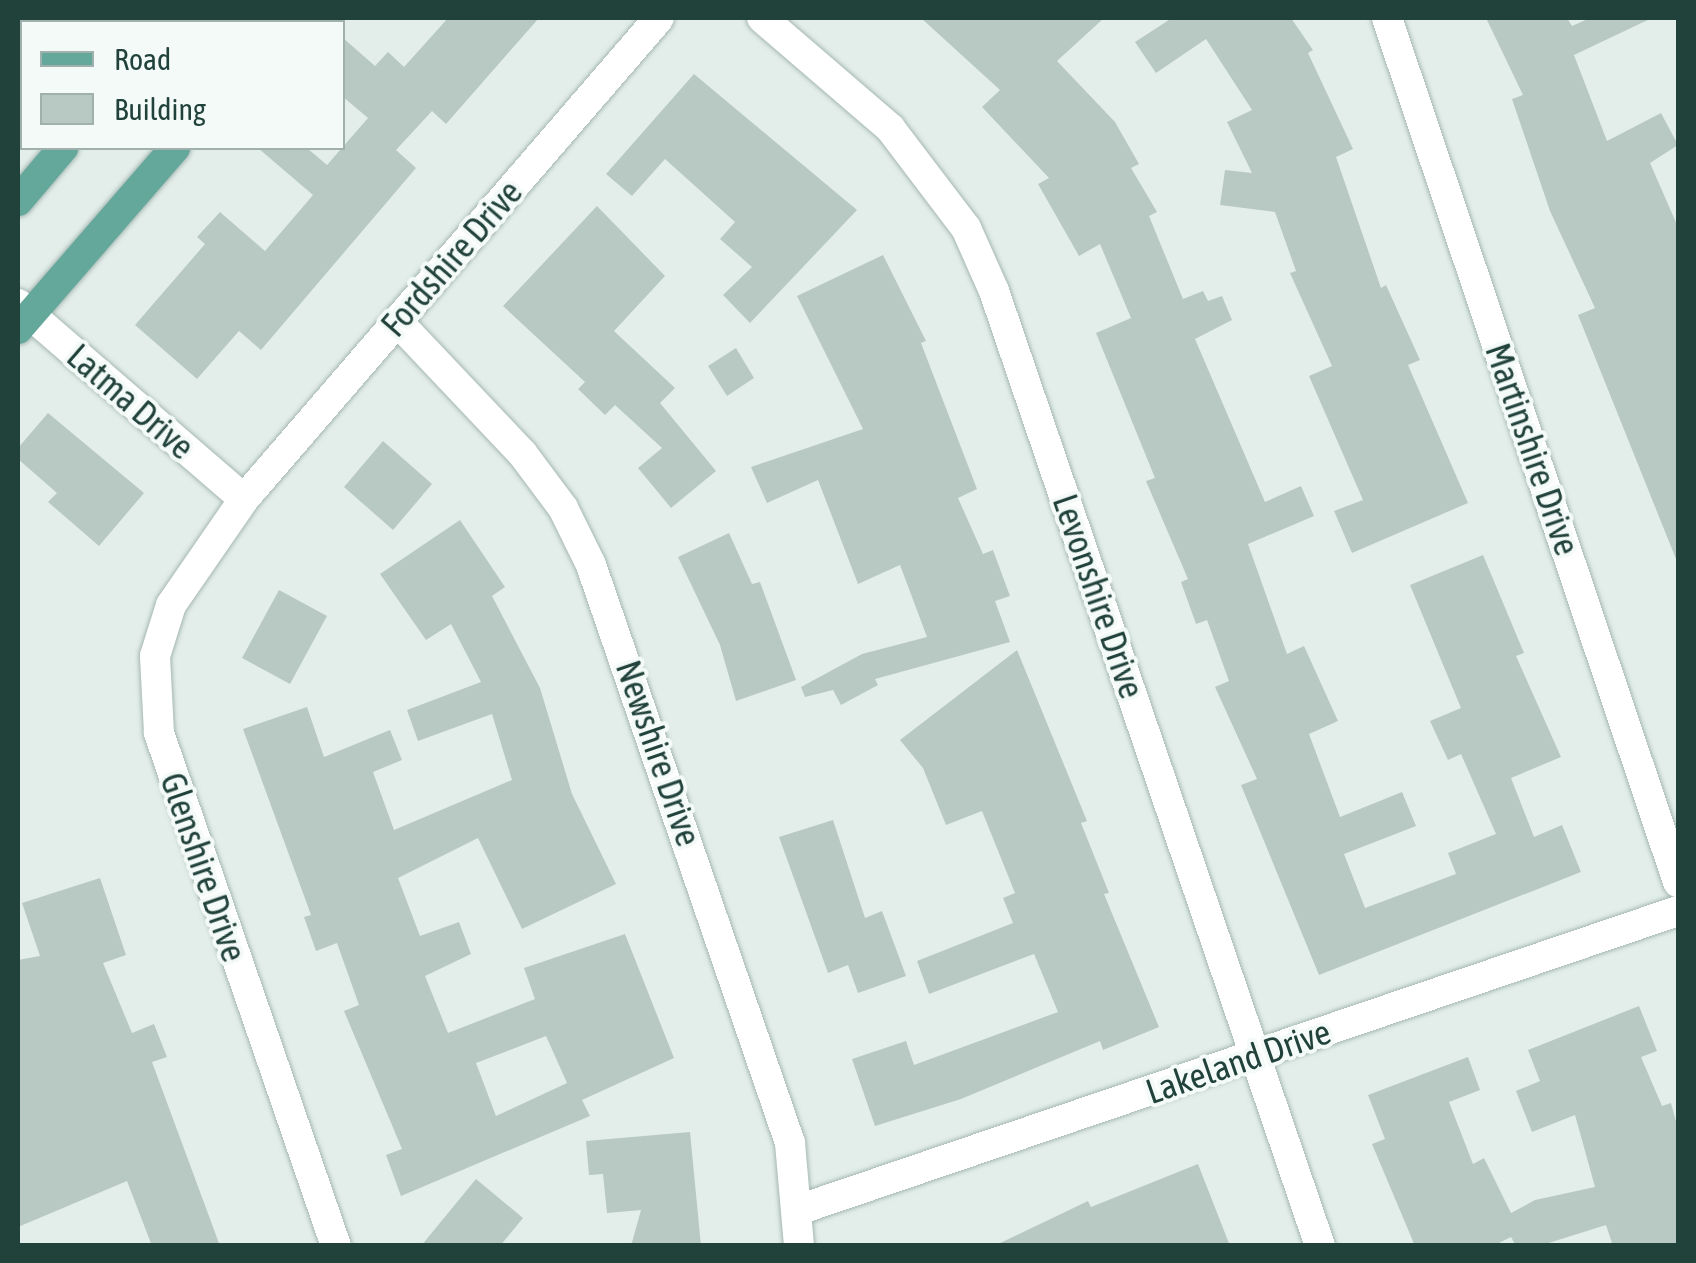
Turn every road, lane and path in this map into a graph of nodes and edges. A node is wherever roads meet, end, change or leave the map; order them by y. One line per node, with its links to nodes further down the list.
1 (659, 18): 8 (street, Fordshire Drive)
2 (762, 18): 12 (street, Levonshire Drive)
3 (1387, 18): 10 (street, Martinshire Drive)
4 (61, 150): 6 (main road)
5 (173, 150): 7 (main road)
6 (18, 201)
7 (22, 316): 9 (street, Latma Drive)
8 (397, 321): 9 (street, Fordshire Drive); 13 (street, Newshire Drive)
9 (244, 499): 14 (street, Glenshire Drive)
10 (1678, 882)
11 (1678, 912): 12 (street, Lakeland Drive)
12 (1256, 1055): 13 (street, Lakeland Drive); 16 (street, Levonshire Drive)
13 (798, 1210): 15 (street, Newshire Drive)
14 (336, 1246)
15 (799, 1246)
16 (1320, 1246)

